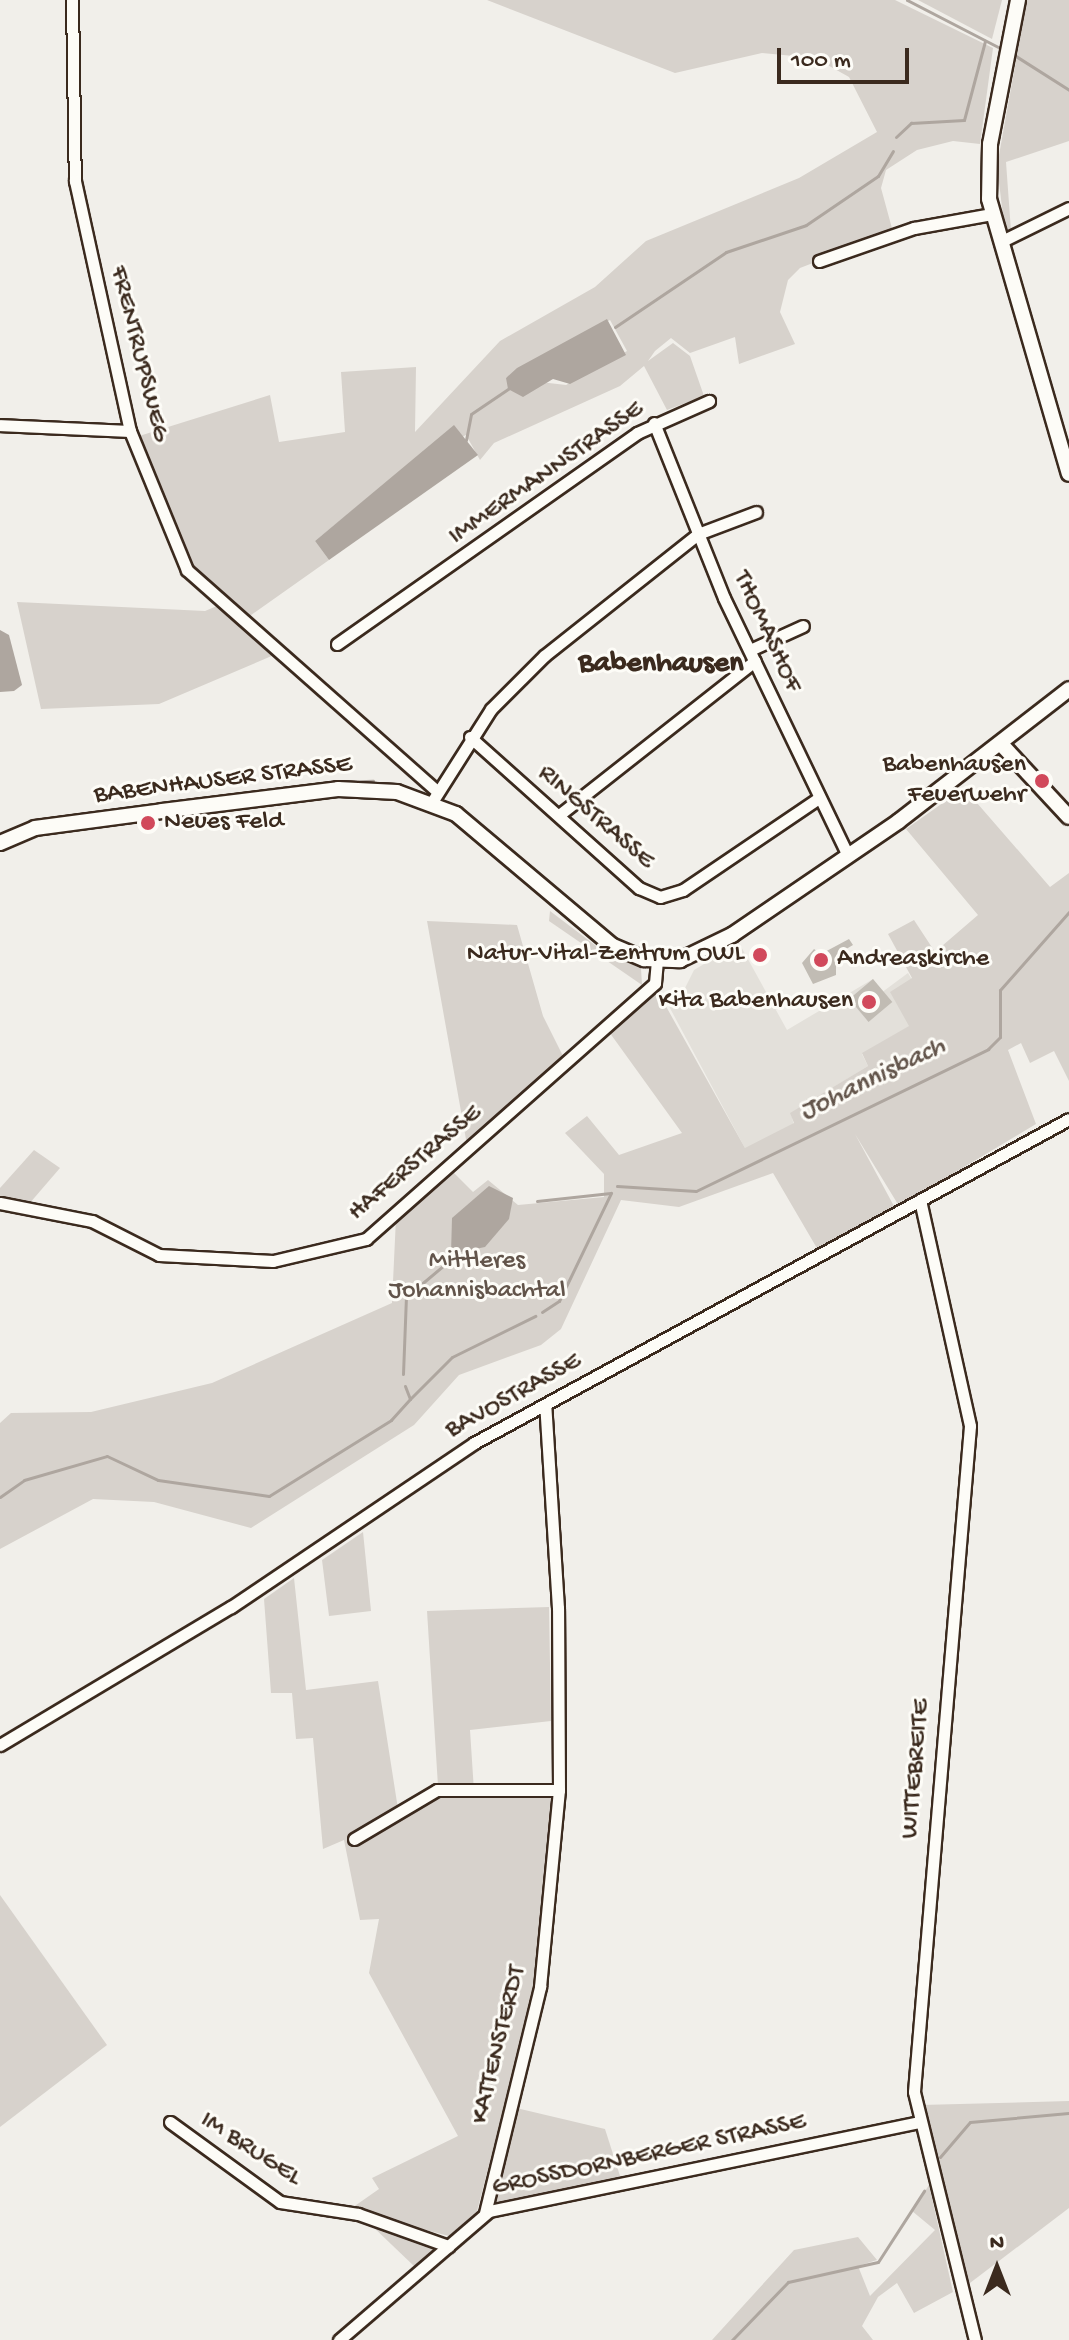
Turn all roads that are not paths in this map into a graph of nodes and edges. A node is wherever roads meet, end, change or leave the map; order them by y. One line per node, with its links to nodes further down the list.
1 (72, 0): 10 (street, FRENTRUPSWEG)
2 (1018, 0): 4 (main road)
3 (1069, 208): 5 (street)
4 (992, 214): 5 (main road); 6 (street)
5 (1000, 242): 11 (main road)
6 (819, 261)
7 (709, 401): 8 (street, IMMERMANNSTRASSE)
8 (654, 423): 13 (street, THOMASHOF); 15 (street, IMMERMANNSTRASSE)
9 (0, 425): 10 (street)
10 (130, 431): 20 (street, FRENTRUPSWEG)
11 (1069, 474)
12 (756, 512): 13 (street)
13 (698, 534): 16 (street, THOMASHOF); 18 (street)
14 (803, 626): 16 (street)
15 (337, 644)
16 (752, 656): 21 (street, THOMASHOF); 22 (street)
17 (1069, 689): 19 (main road)
18 (470, 737): 20 (street); 22 (street, RINGSTRASSE)
19 (1002, 745): 23 (main road); 25 (main road)
20 (434, 796): 24 (main road, BABENHAUSER STRASSE); 26 (main road, BABENHAUSER STRASSE)
21 (819, 798): 22 (street, RINGSTRASSE); 25 (street, THOMASHOF)
22 (559, 815)
23 (1069, 817)
24 (0, 843)
25 (848, 856): 26 (main road)
26 (657, 962): 29 (street, HAFERSTRASSE)
27 (1069, 1119): 28 (street, BAVOSTRASSE)
28 (920, 1200): 30 (street, BAVOSTRASSE); 35 (street, WITTEBREITE)
29 (0, 1203)
30 (545, 1404): 31 (street, BAVOSTRASSE); 32 (street, KATTENSTERDT)
31 (0, 1745)
32 (559, 1790): 33 (street); 36 (street, KATTENSTERDT)
33 (354, 1839)
34 (170, 2122): 37 (street, IM BRUGEL)
35 (917, 2122): 36 (street, GROSSDORNBERGER STRASSE); 39 (street, WITTEBREITE)
36 (485, 2213): 37 (street, GROSSDORNBERGER STRASSE)
37 (448, 2246): 38 (street, GROSSDORNBERGER STRASSE)
38 (339, 2340)
39 (975, 2340)

